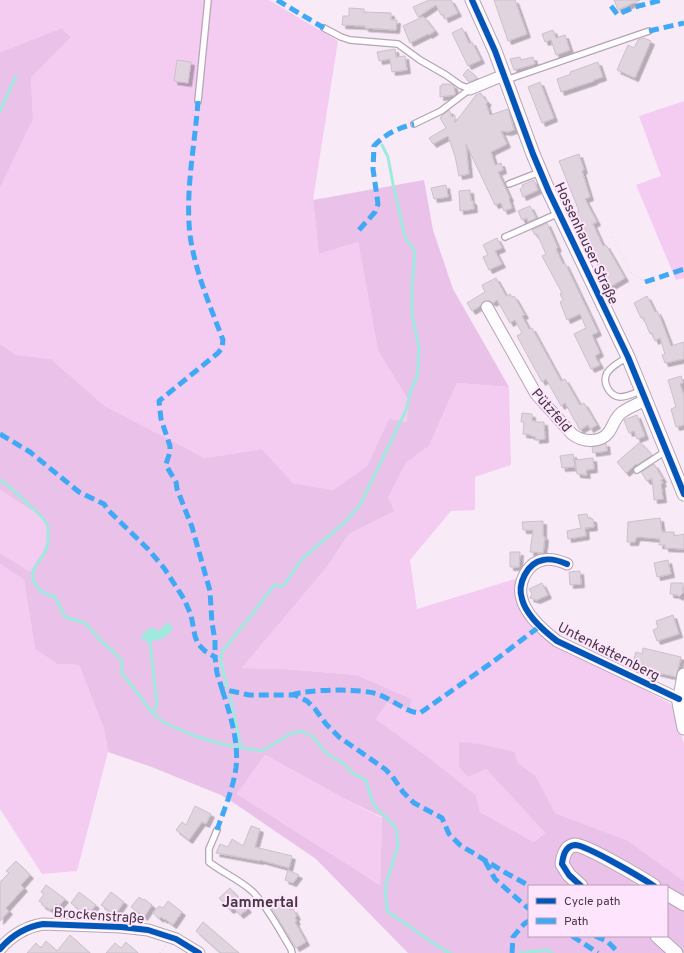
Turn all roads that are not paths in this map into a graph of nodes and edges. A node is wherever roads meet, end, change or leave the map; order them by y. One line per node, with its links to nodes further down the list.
1 (208, 0): 7 (lane)
2 (472, 0): 5 (street, Hossenhauser Straße)
3 (324, 28): 6 (lane)
4 (649, 32): 5 (lane)
5 (505, 78): 6 (street); 9 (street, Hossenhauser Straße)
6 (470, 89): 8 (lane)
7 (198, 101)
8 (414, 124)
9 (541, 172): 10 (lane); 11 (street, Hossenhauser Straße)
10 (509, 184)
11 (559, 213): 12 (lane, Hossenhauser Straße); 14 (street, Hossenhauser Straße)
12 (505, 237)
13 (487, 307): 15 (street, Pützfeld)
14 (628, 357): 15 (street, Hossenhauser Straße); 15 (lane)
15 (644, 395): 16 (street, Hossenhauser Straße)
16 (666, 452): 17 (lane); 18 (street, Hossenhauser Straße)
17 (637, 470)
18 (684, 494)
19 (567, 564): 21 (street, Untenkatternberg)
20 (684, 675): 21 (street)
21 (679, 699): 22 (street)
22 (684, 728)
23 (217, 830): 31 (lane)
24 (580, 885): 25 (street)
25 (652, 885)
26 (668, 895): 27 (street)
27 (684, 904)
28 (658, 937): 32 (street)
29 (0, 949): 30 (street, Brockenstraße)
30 (199, 953)
31 (292, 953)
32 (676, 953)

